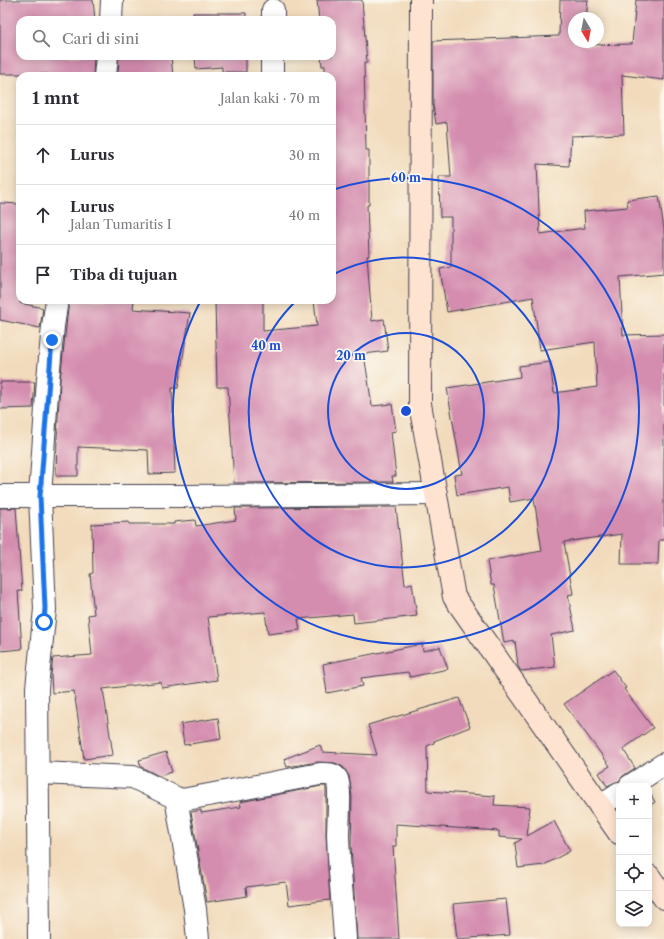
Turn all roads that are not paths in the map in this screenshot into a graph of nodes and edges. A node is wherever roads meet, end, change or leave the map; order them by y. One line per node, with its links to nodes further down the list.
1 (112, 0): 3 (street)
2 (421, 0): 9 (street)
3 (111, 16)
4 (106, 60): 6 (street)
5 (272, 60): 7 (street)
6 (105, 72)
7 (272, 72)
8 (56, 304): 11 (street)
9 (436, 494): 11 (street); 17 (street)
10 (0, 496): 11 (street)
11 (40, 496): 13 (street)
12 (664, 764): 14 (street)
13 (38, 773): 16 (street); 21 (street)
14 (635, 783)
15 (616, 795): 17 (street)
16 (176, 798): 22 (street); 23 (street)
17 (600, 806): 18 (street)
18 (616, 829)
19 (652, 880): 20 (street)
20 (664, 898)
21 (39, 939)
22 (198, 939)
23 (345, 939)

